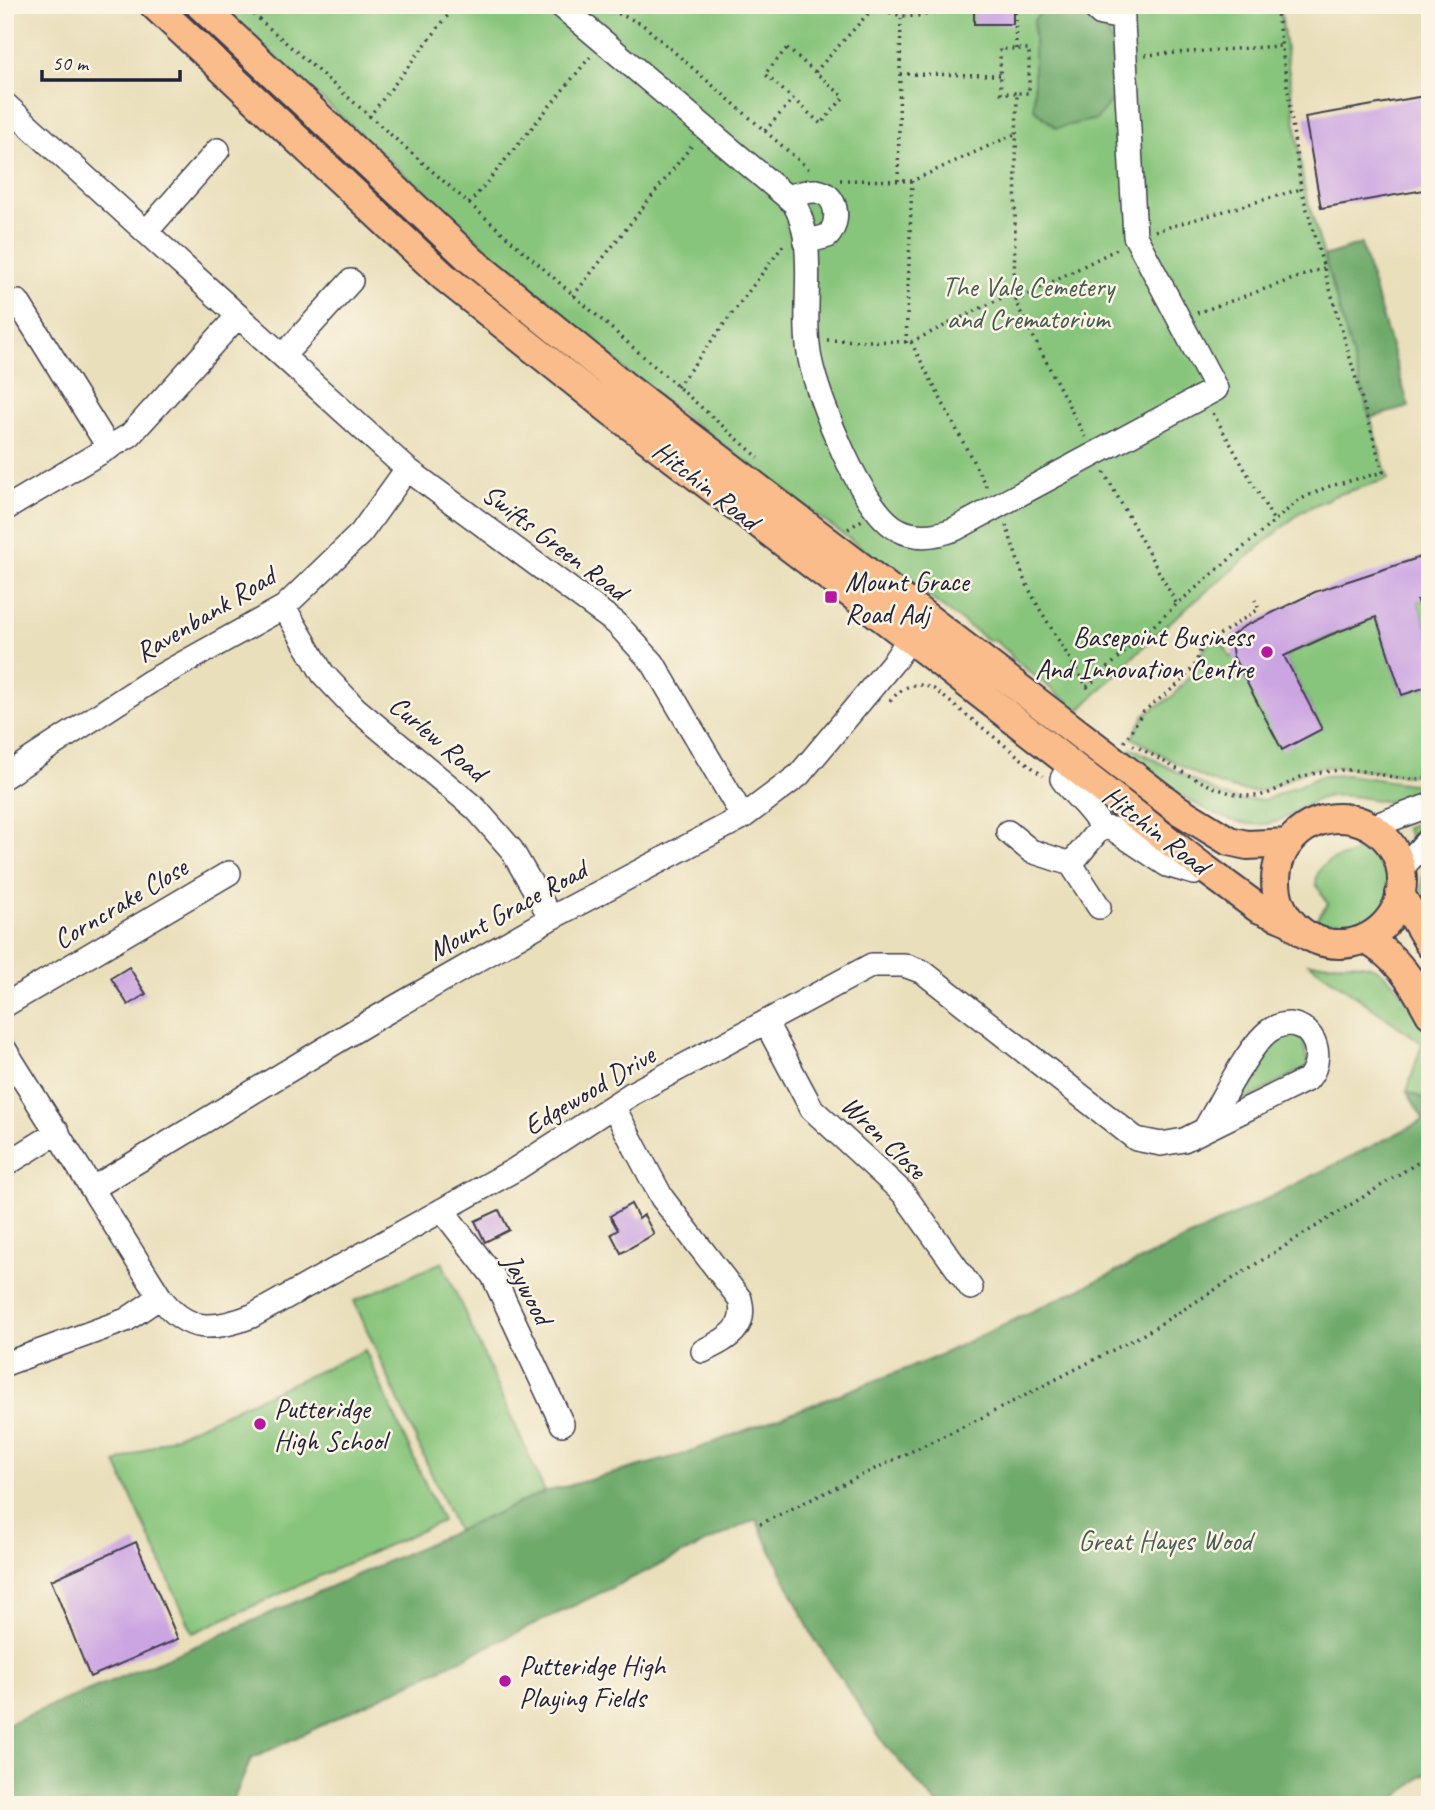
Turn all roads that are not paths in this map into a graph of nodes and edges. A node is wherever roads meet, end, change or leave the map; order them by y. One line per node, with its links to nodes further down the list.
1 (154, 5): 19 (main road, Hitchin Road)
2 (200, 5): 19 (main road, Hitchin Road)
3 (560, 5): 8 (street)
4 (1091, 5): 5 (street)
5 (1123, 11): 10 (street)
6 (5, 104): 9 (street, Swifts Green Road)
7 (218, 150): 9 (street)
8 (788, 196): 10 (street); 10 (street)
9 (146, 232): 13 (street, Swifts Green Road)
10 (803, 232)
11 (351, 281): 14 (street)
12 (18, 302): 15 (street)
13 (238, 316): 14 (street, Swifts Green Road); 15 (street)
14 (283, 356): 16 (street, Swifts Green Road)
15 (109, 448): 17 (street)
16 (407, 470): 18 (street, Ravenbank Road); 23 (street, Swifts Green Road)
17 (6, 507)
18 (284, 607): 21 (street, Ravenbank Road); 34 (street, Curlew Road)
19 (917, 627): 20 (main road, Hitchin Road); 23 (street, Mount Grace Road); 28 (main road, Hitchin Road)
20 (1060, 774): 24 (street); 30 (main road, Hitchin Road)
21 (5, 776)
22 (1430, 805): 25 (street)
23 (743, 817): 34 (street, Mount Grace Road)
24 (1101, 827): 29 (street); 30 (street)
25 (1371, 827): 28 (main road); 32 (main road)
26 (1008, 832): 29 (street)
27 (1430, 838): 32 (street)
28 (1289, 843): 35 (main road)
29 (1071, 864): 33 (street)
30 (1201, 866): 35 (main road, Hitchin Road)
31 (229, 873): 38 (street, Corncrake Close)
32 (1400, 882): 36 (main road); 37 (main road)
33 (1099, 906)
34 (551, 918): 46 (street, Mount Grace Road)
35 (1291, 922): 36 (main road)
36 (1364, 939): 39 (main road)
37 (1430, 944)
38 (5, 1005)
39 (1430, 1014)
40 (766, 1023): 42 (street, Edgewood Drive); 43 (street, Edgewood Drive); 48 (street, Wren Close)
41 (5, 1050): 44 (street)
42 (614, 1108): 47 (street, Edgewood Drive); 50 (street)
43 (1206, 1127): 43 (street, Edgewood Drive)
44 (58, 1132): 45 (street); 46 (street, Edgewood Drive)
45 (5, 1165)
46 (93, 1188): 49 (street, Edgewood Drive)
47 (442, 1210): 49 (street, Edgewood Drive); 52 (street, Jaywood)
48 (971, 1288)
49 (160, 1297): 51 (street)
50 (702, 1351)
51 (5, 1364)
52 (562, 1424)

